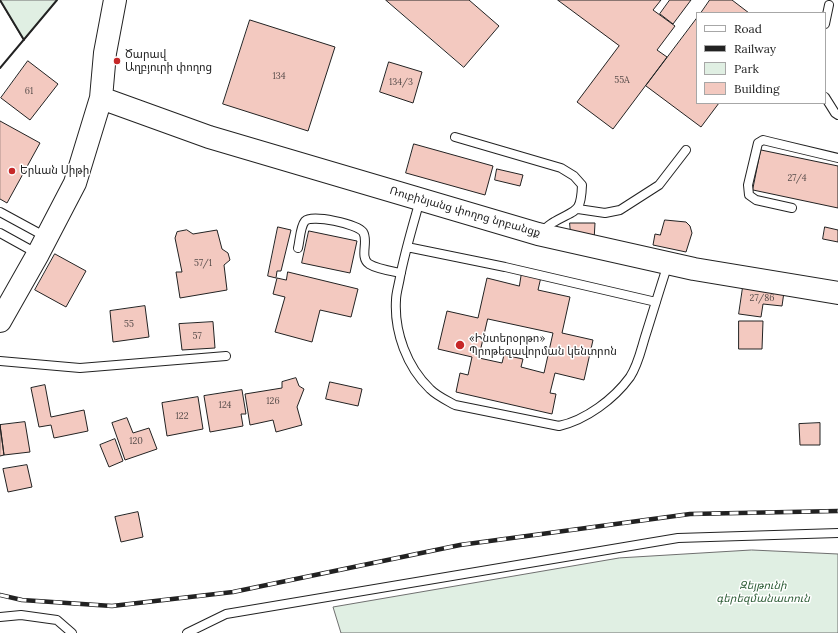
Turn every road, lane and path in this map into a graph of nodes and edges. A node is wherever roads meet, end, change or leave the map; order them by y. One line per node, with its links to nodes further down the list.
1 (115, 0): 4 (street)
2 (829, 5): 3 (lane)
3 (826, 19)
4 (101, 98): 10 (street, Ռուբինյանց փողոց նրբանցք); 16 (street)
5 (826, 99): 6 (lane)
6 (838, 115)
7 (455, 137): 12 (lane)
8 (686, 150): 12 (lane)
9 (838, 158): 11 (lane)
10 (420, 199): 15 (street, Ռուբինյանց փողոց նրբանցք); 17 (lane)
11 (792, 208)
12 (578, 209): 15 (lane)
13 (0, 212): 16 (lane)
14 (0, 233): 16 (lane)
15 (538, 234): 19 (street, Ռուբինյանց փողոց նրբանցք)
16 (42, 246): 23 (street)
17 (407, 247): 20 (lane); 22 (lane)
18 (298, 248): 20 (lane)
19 (668, 264): 21 (street, Ռուբինյանց փողոց նրբանցք); 22 (lane)
20 (401, 273): 22 (lane)
21 (838, 293)
22 (656, 302)
23 (0, 321)
24 (226, 356): 25 (lane)
25 (0, 361)
26 (838, 533): 29 (lane)
27 (0, 617): 28 (lane)
28 (72, 633)
29 (186, 633)

